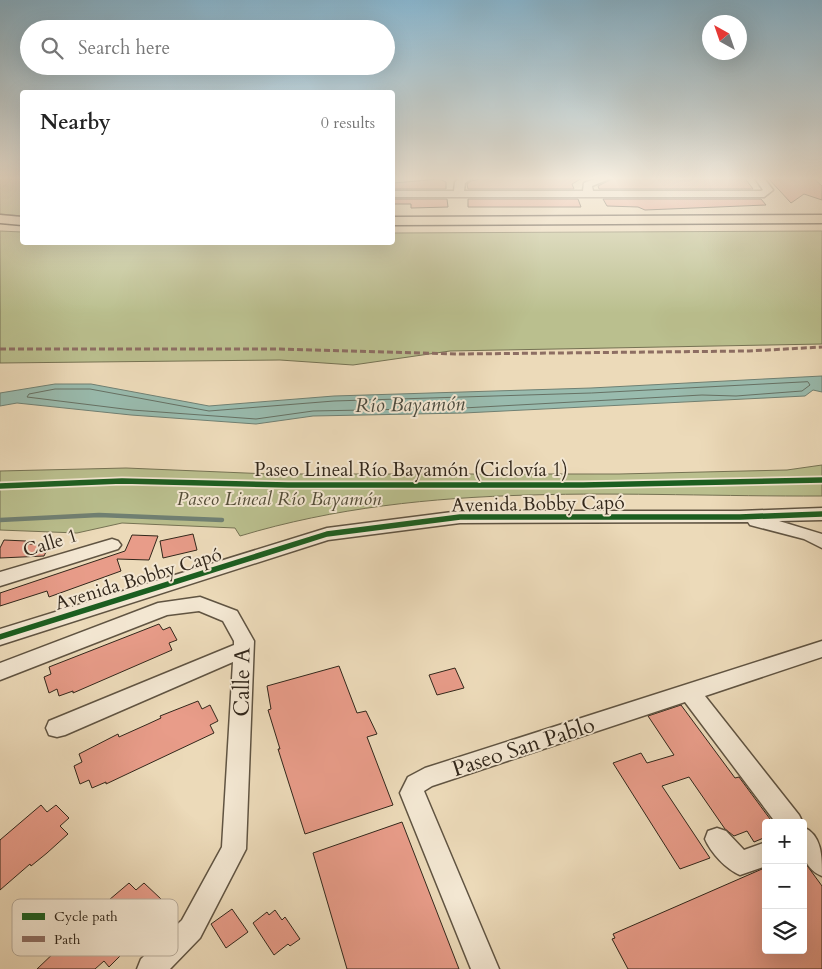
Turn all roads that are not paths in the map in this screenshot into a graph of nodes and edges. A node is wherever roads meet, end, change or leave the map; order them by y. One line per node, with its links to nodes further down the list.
1 (0, 226): 3 (main road)
2 (822, 226): 4 (main road)
3 (20, 227)
4 (395, 228)
5 (822, 514): 6 (street, Avenida Bobby Capó)
6 (740, 517): 7 (street); 10 (street, Avenida Bobby Capó)
7 (822, 542)
8 (112, 545): 9 (street, Calle 1)
9 (1, 579)
10 (0, 637)
11 (244, 649): 13 (street, Calle A); 15 (street); 21 (street, Calle A)
12 (822, 649): 14 (street, Paseo San Pablo)
13 (0, 672)
14 (689, 691): 16 (street); 24 (street, Paseo San Pablo)
15 (56, 728)
16 (788, 819)
17 (717, 839): 19 (street)
18 (807, 844): 20 (street)
19 (762, 855)
20 (822, 864)
21 (178, 942)
22 (164, 956): 23 (street, Calle A)
23 (151, 969)
24 (486, 969)

